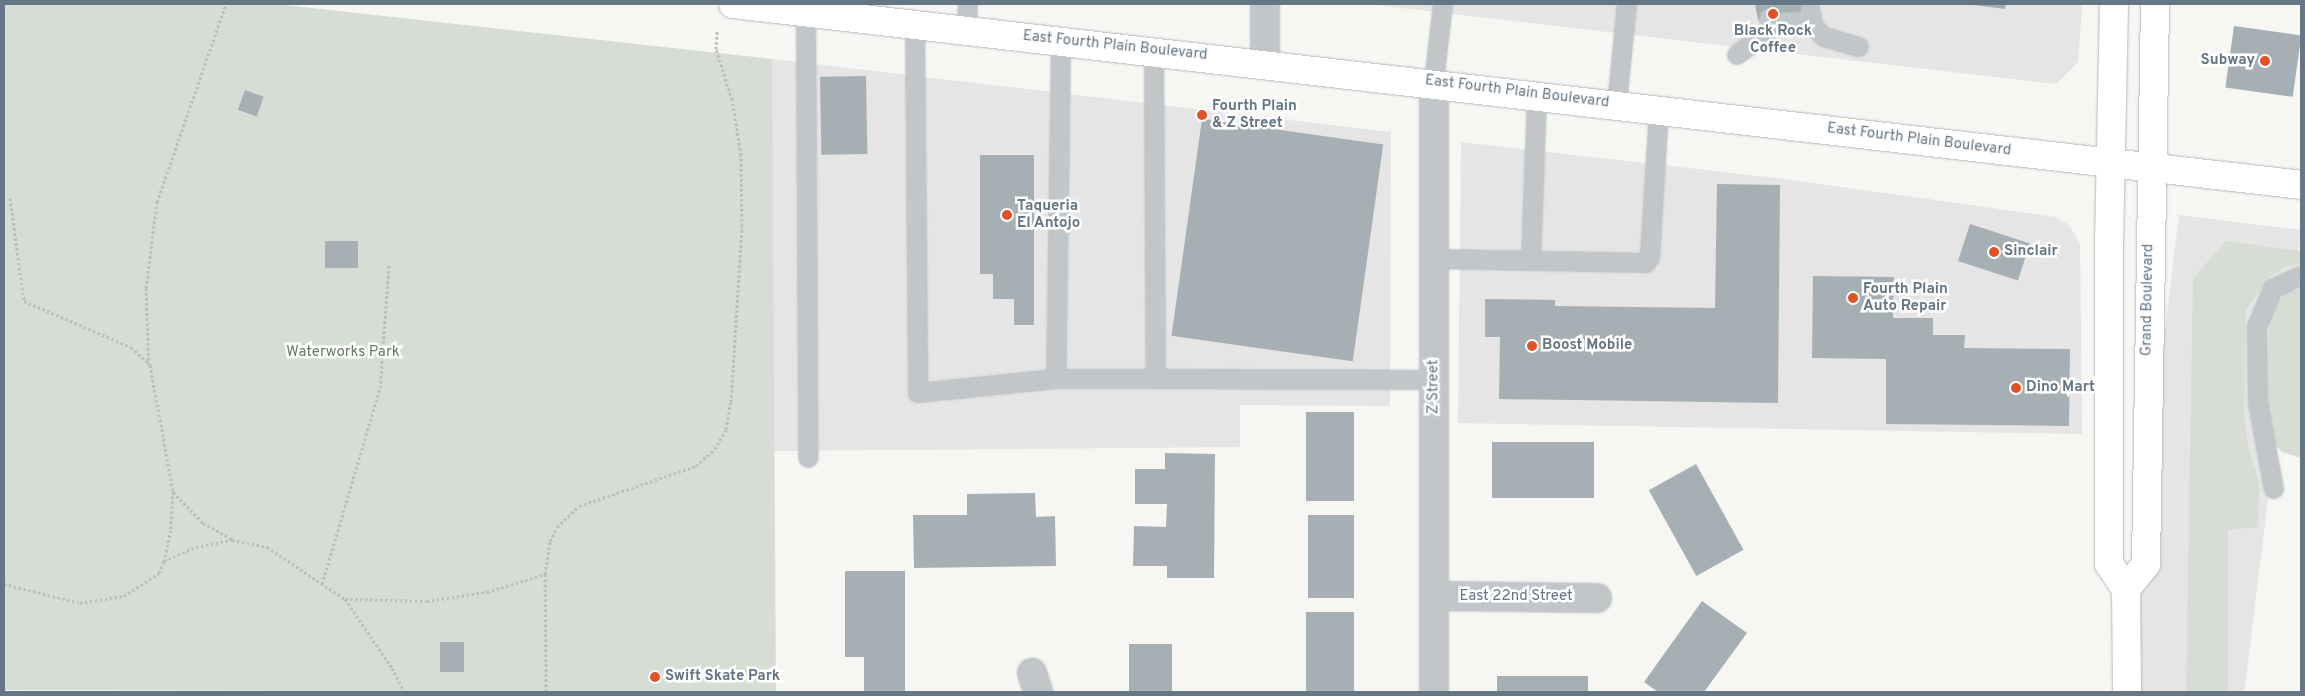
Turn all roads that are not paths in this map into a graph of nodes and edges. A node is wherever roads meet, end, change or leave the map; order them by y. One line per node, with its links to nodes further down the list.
1 (733, 4): 7 (main road, East Fourth Plain Boulevard)
2 (1265, 4): 14 (street)
3 (1443, 4): 15 (lane)
4 (1627, 4): 17 (lane)
5 (2114, 4): 19 (main road)
6 (2155, 4): 20 (main road, Grand Boulevard)
7 (806, 12): 9 (main road, East Fourth Plain Boulevard); 28 (lane)
8 (967, 16): 9 (main road, East Fourth Plain Boulevard); 10 (main road, East Fourth Plain Boulevard)
9 (915, 24): 25 (lane)
10 (1061, 40): 12 (main road, East Fourth Plain Boulevard); 25 (lane)
11 (1859, 47): 13 (lane)
12 (1154, 51): 14 (main road, East Fourth Plain Boulevard); 26 (lane)
13 (1736, 55)
14 (1265, 62): 15 (main road, East Fourth Plain Boulevard)
15 (1434, 82): 16 (main road, East Fourth Plain Boulevard); 22 (street, Z Street)
16 (1537, 96): 17 (main road, East Fourth Plain Boulevard); 23 (lane)
17 (1617, 104): 18 (main road, East Fourth Plain Boulevard)
18 (1659, 109): 19 (main road, East Fourth Plain Boulevard); 23 (lane)
19 (2110, 162): 20 (main road, East Fourth Plain Boulevard); 30 (main road)
20 (2151, 167): 21 (main road, East Fourth Plain Boulevard); 30 (main road, Grand Boulevard)
21 (2301, 185)
22 (1434, 259): 23 (lane); 27 (street, Z Street)
23 (1531, 261)
24 (2301, 276): 29 (lane)
25 (1056, 379): 26 (lane)
26 (1156, 379): 27 (lane)
27 (1434, 380): 31 (street, Z Street)
28 (808, 458)
29 (2274, 489)
30 (2126, 589): 34 (main road)
31 (1435, 596): 32 (street, East 22nd Street); 33 (street, Z Street)
32 (1597, 598)
33 (1434, 692)
34 (2127, 692)

